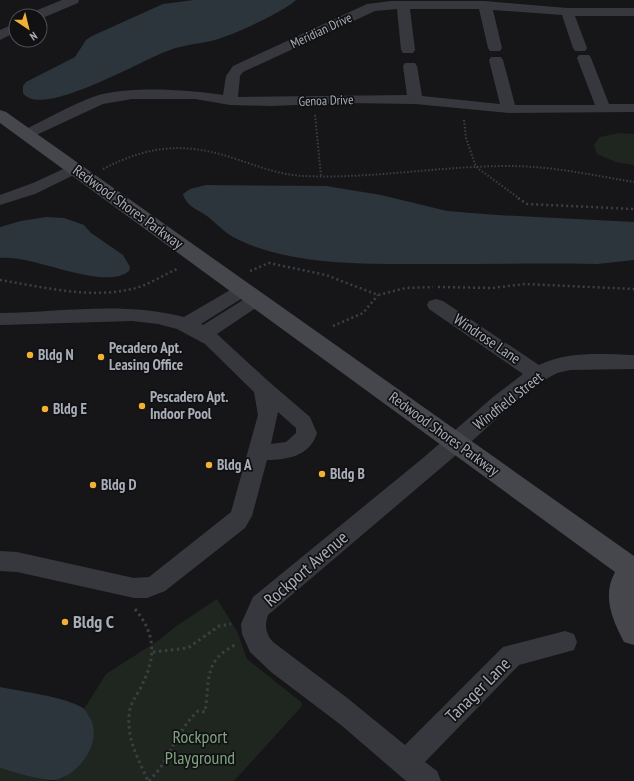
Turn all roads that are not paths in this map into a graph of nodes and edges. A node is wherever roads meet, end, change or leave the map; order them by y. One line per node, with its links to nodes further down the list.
1 (73, 0): 4 (street)
2 (485, 5): 3 (street, Meridian Drive); 5 (street, Meridian Drive); 12 (street)
3 (403, 6): 7 (street); 10 (street, Meridian Drive)
4 (48, 11)
5 (567, 12): 6 (street, Meridian Drive); 13 (street)
6 (634, 12)
7 (408, 50)
8 (410, 66): 9 (street)
9 (415, 100): 10 (street, Genoa Drive); 12 (street, Genoa Drive)
10 (230, 101): 15 (street, Genoa Drive)
11 (634, 108): 13 (street, Genoa Drive)
12 (508, 109): 13 (street, Genoa Drive)
13 (604, 109)
14 (0, 115): 15 (street, Redwood Shores Parkway)
15 (27, 134): 16 (street, Redwood Shores Parkway)
16 (74, 169): 17 (street); 18 (street, Redwood Shores Parkway)
17 (0, 200)
18 (243, 290): 21 (street); 25 (street, Redwood Shores Parkway)
19 (436, 305): 23 (street, Windrose Lane)
20 (0, 319): 21 (street)
21 (194, 329): 24 (street)
22 (634, 362): 23 (street, Windfield Street)
23 (538, 374): 25 (street, Windfield Street)
24 (261, 386): 26 (street); 26 (street)
25 (456, 442): 28 (street, Redwood Shores Parkway); 31 (street, Rockport Avenue)
26 (257, 452): 27 (street)
27 (0, 561)
28 (633, 568): 29 (street)
29 (634, 633)
30 (565, 642): 31 (street, Tanager Lane)
31 (406, 764): 32 (street)
32 (428, 781)

